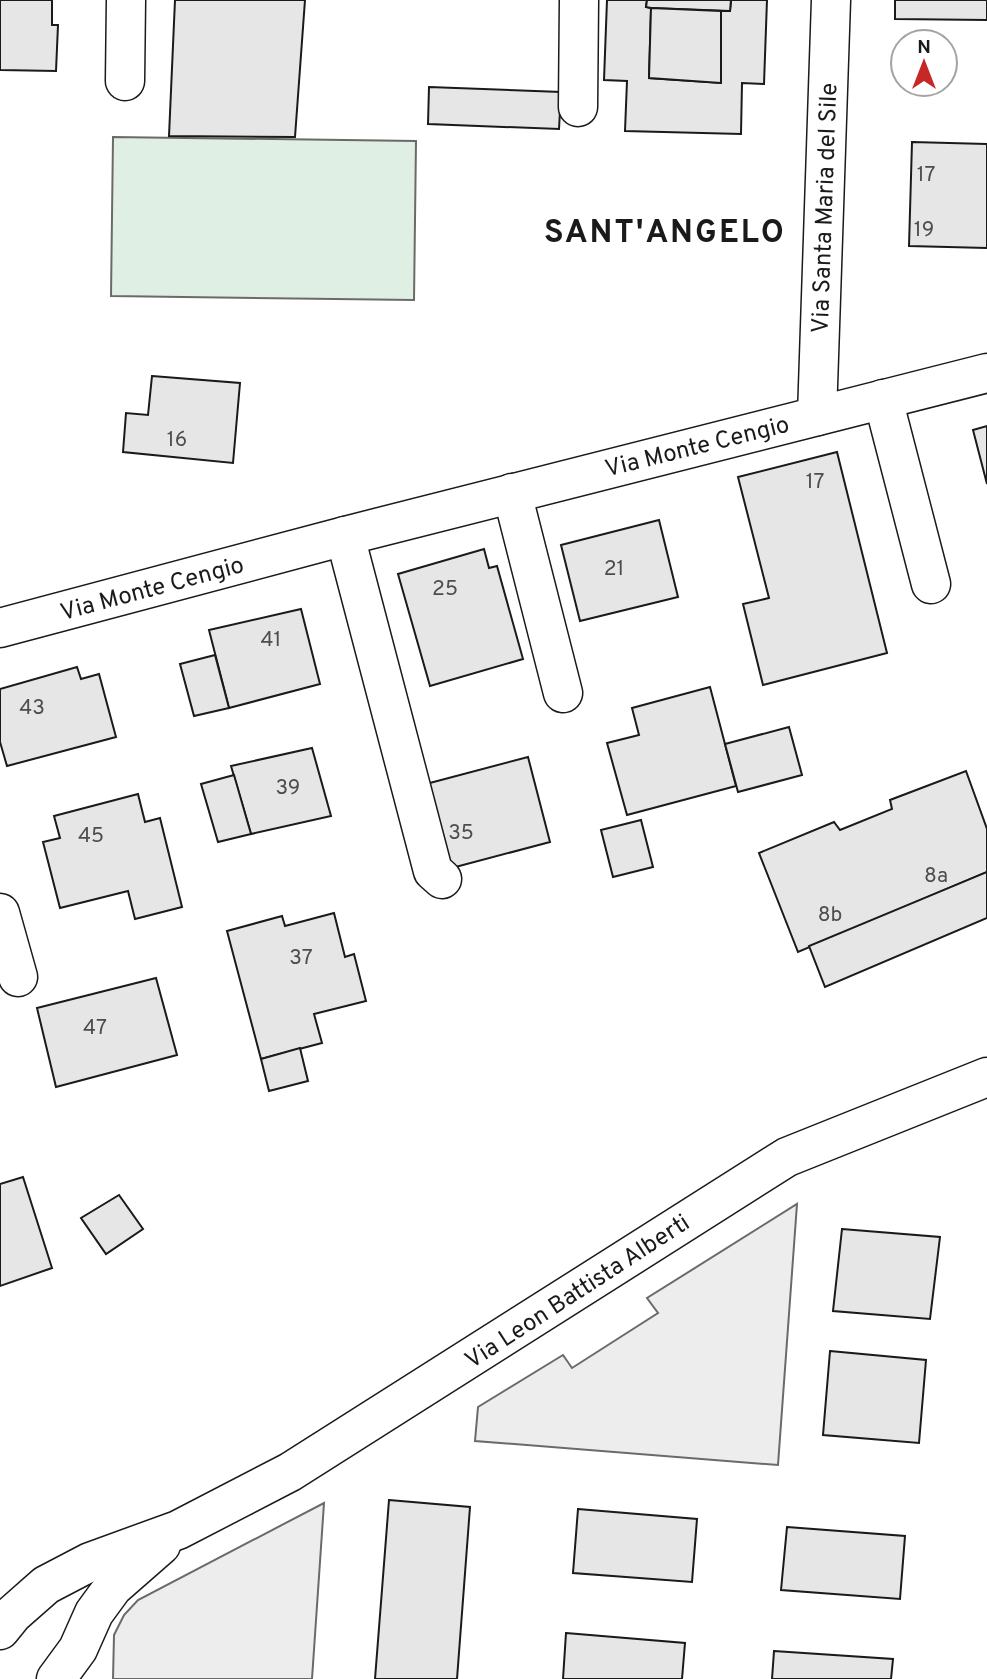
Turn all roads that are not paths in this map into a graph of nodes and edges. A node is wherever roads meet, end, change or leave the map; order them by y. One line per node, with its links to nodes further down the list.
1 (126, 0): 4 (street)
2 (579, 0): 5 (street)
3 (831, 0): 8 (street, Via Santa Maria del Sile)
4 (125, 81)
5 (578, 107)
6 (987, 373): 7 (street, Via Monte Cengio)
7 (883, 399): 8 (street, Via Monte Cengio); 11 (street)
8 (817, 416): 9 (street, Via Monte Cengio)
9 (512, 493): 10 (street, Via Monte Cengio); 13 (street)
10 (345, 536): 12 (street, Via Monte Cengio); 14 (street)
11 (931, 584)
12 (0, 628)
13 (563, 693)
14 (442, 879)
15 (0, 913): 16 (street)
16 (18, 977)
17 (987, 1077): 18 (street, Via Leon Battista Alberti)
18 (178, 1530): 19 (street, Via Leon Battista Alberti); 20 (street, Via Leon Battista Alberti)
19 (0, 1630)
20 (56, 1679)

